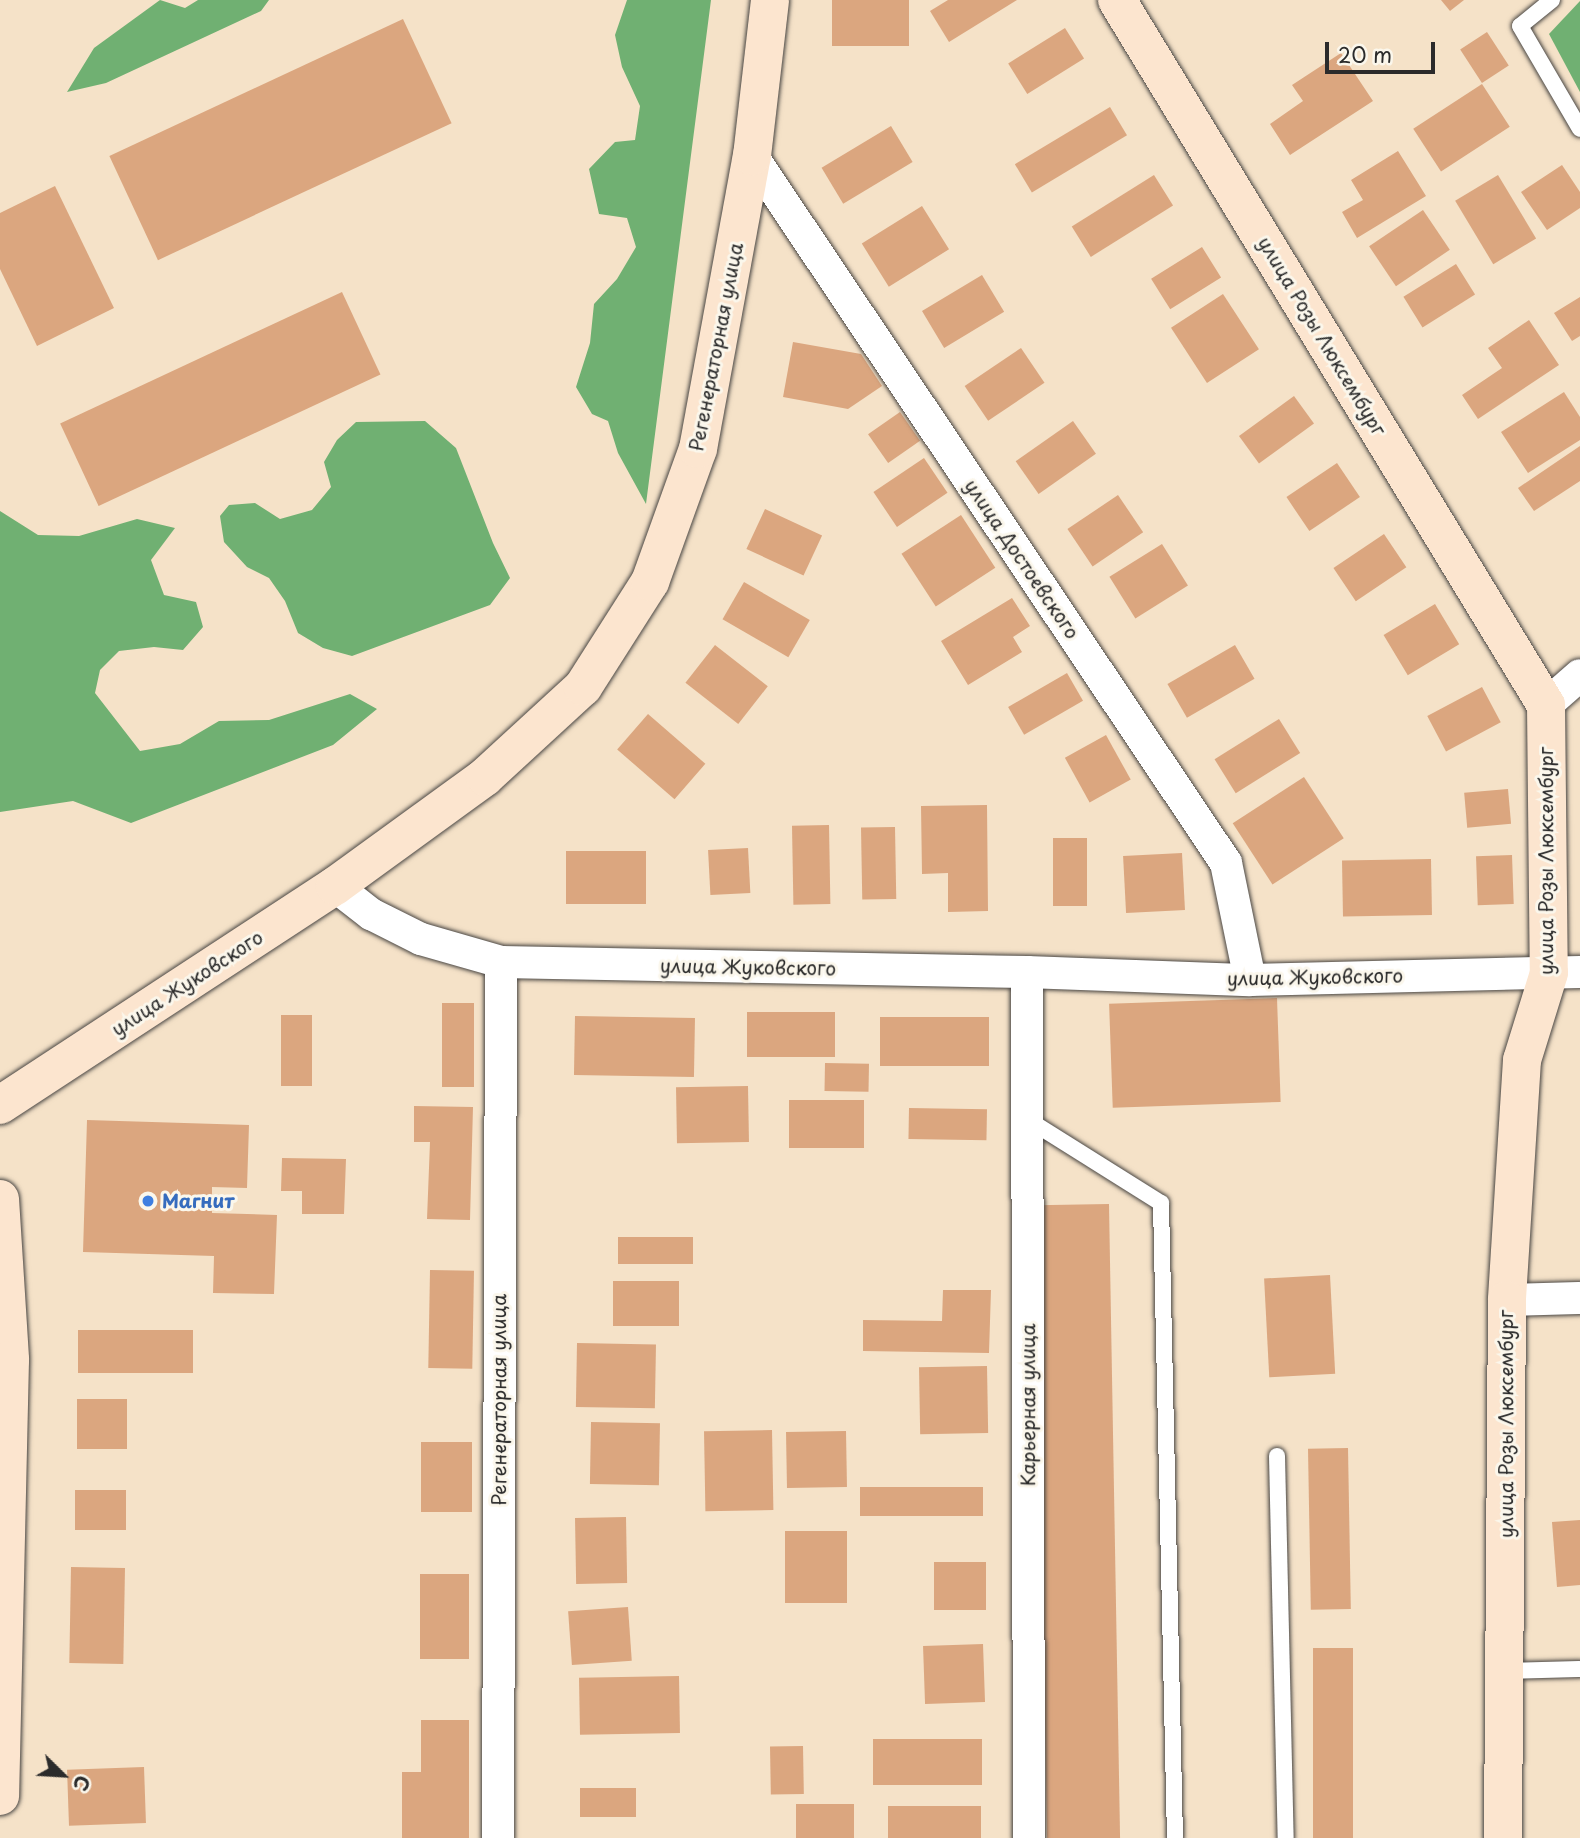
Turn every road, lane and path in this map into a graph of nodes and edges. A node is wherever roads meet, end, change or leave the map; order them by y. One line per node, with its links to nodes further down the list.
1 (770, 0): 5 (street, Регенераторная улица)
2 (1117, 0): 7 (street, улица Розы Люксембург)
3 (1552, 0): 4 (lane)
4 (1580, 129)
5 (752, 156): 8 (street, Регенераторная улица); 12 (street, улица Достоевского)
6 (1580, 675): 7 (street)
7 (1546, 705): 11 (street, улица Розы Люксембург)
8 (335, 886): 9 (street, улица Жуковского); 13 (street, улица Жуковского)
9 (501, 962): 10 (street, улица Жуковского); 23 (street, Регенераторная улица)
10 (1027, 972): 12 (street, улица Жуковского); 14 (street, Карьерная улица)
11 (1565, 973): 12 (street, улица Жуковского); 17 (street, улица Розы Люксембург)
12 (1250, 980)
13 (0, 1105)
14 (1027, 1119): 24 (street, Карьерная улица); 25 (lane)
15 (0, 1199): 21 (street)
16 (1580, 1297): 17 (street)
17 (1507, 1300): 20 (street, улица Розы Люксембург)
18 (1277, 1456): 26 (lane)
19 (1580, 1669): 20 (lane)
20 (1504, 1671): 27 (street, улица Розы Люксембург)
21 (1, 1717): 22 (street)
22 (0, 1796)
23 (498, 1838)
24 (1029, 1838)
25 (1175, 1838)
26 (1286, 1838)
27 (1503, 1838)

